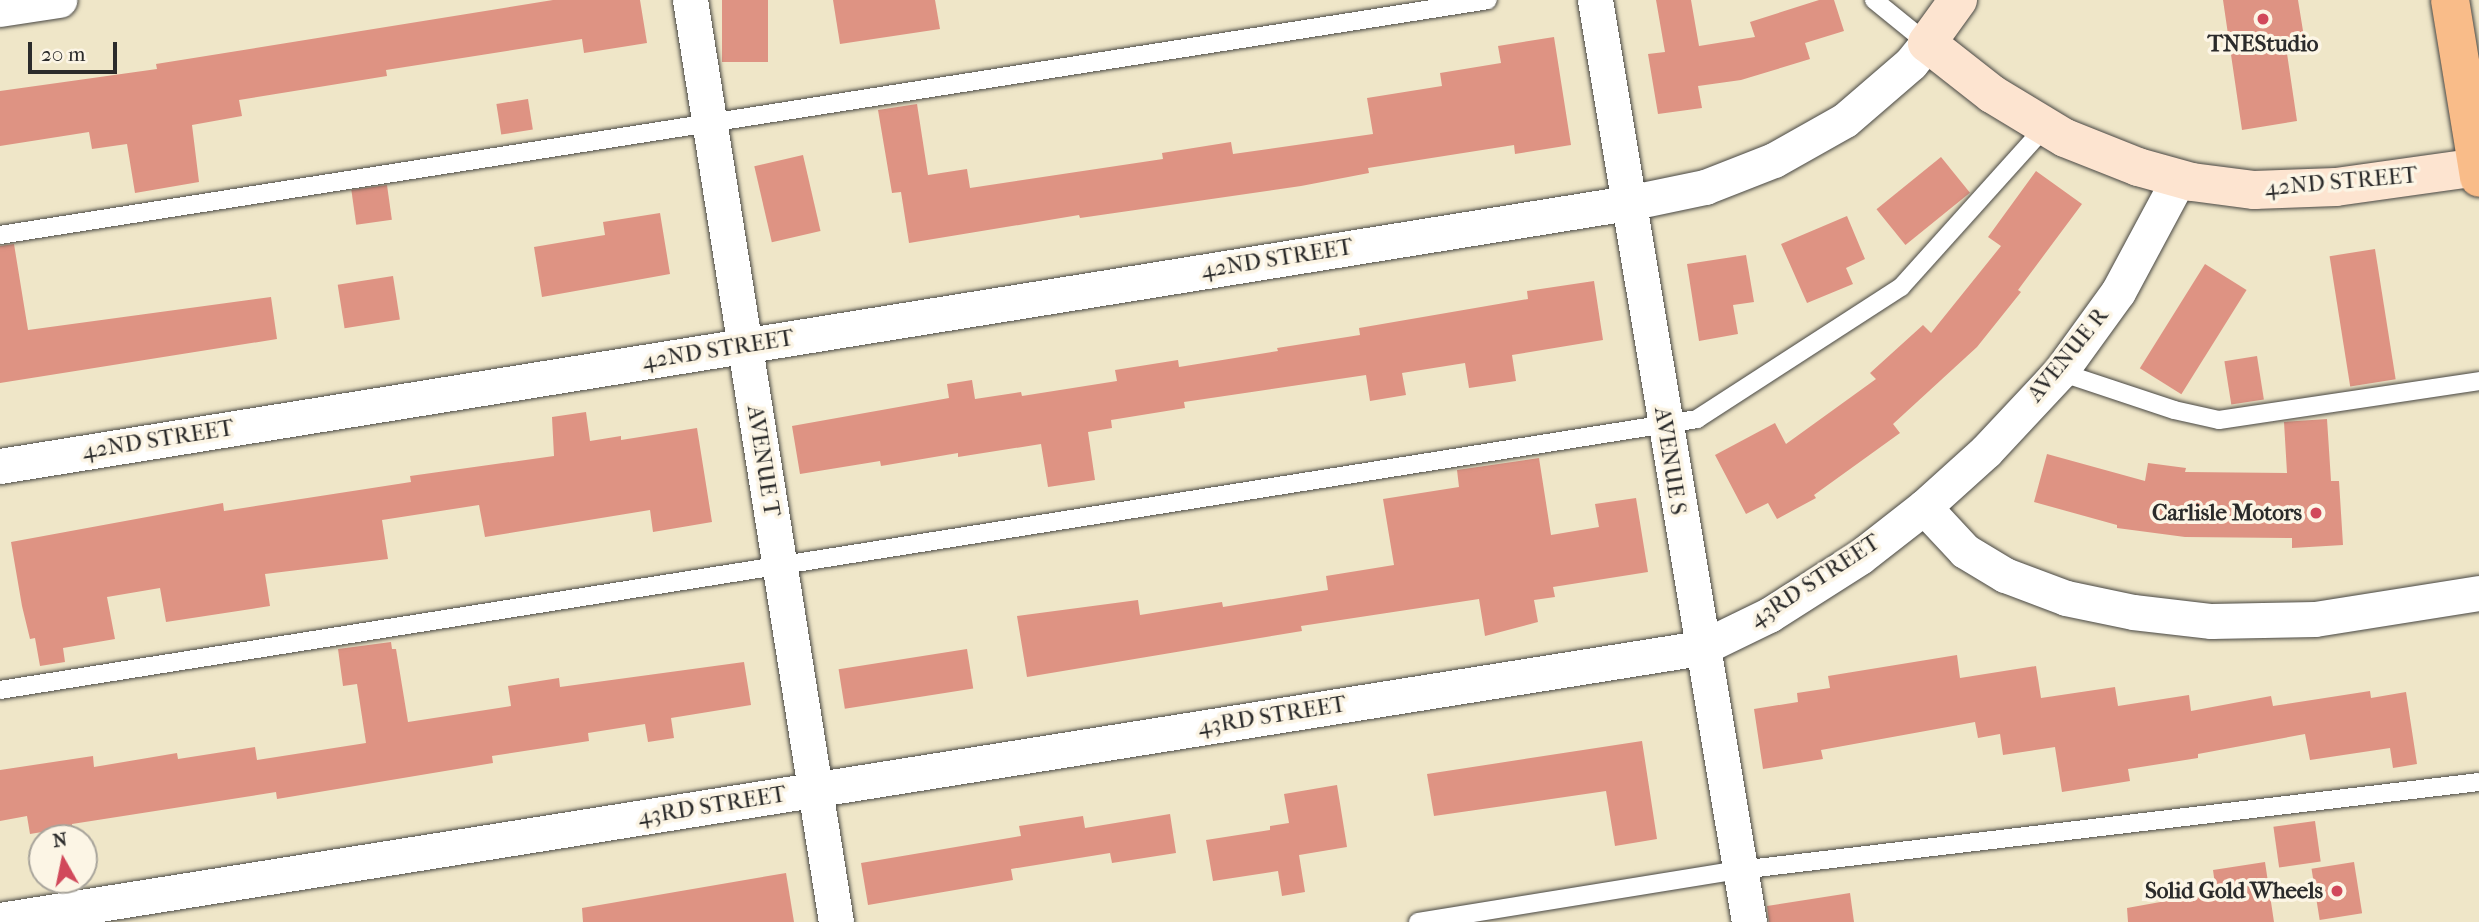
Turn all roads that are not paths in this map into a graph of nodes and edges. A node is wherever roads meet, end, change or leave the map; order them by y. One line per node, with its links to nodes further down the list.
1 (58, 0): 8 (street)
2 (690, 0): 10 (street, AVENUE T)
3 (1488, 0): 10 (lane)
4 (1595, 0): 14 (street, AVENUE S)
5 (1874, 0): 9 (lane)
6 (1958, 0): 9 (street)
7 (2450, 0): 12 (highway)
8 (0, 9)
9 (1927, 43): 11 (street, 42ND STREET); 14 (street, 42ND STREET)
10 (709, 121): 15 (lane); 16 (street, AVENUE T)
11 (2046, 126): 13 (street, 42ND STREET); 19 (lane)
12 (2478, 171): 13 (street, 42ND STREET)
13 (2179, 178): 17 (street, AVENUE R)
14 (1628, 203): 16 (street, 42ND STREET); 19 (street, AVENUE S)
15 (0, 235)
16 (745, 345): 20 (street, 42ND STREET); 22 (street, AVENUE T)
17 (2060, 372): 18 (lane); 21 (street, AVENUE R)
18 (2479, 381)
19 (1664, 425): 22 (lane); 24 (street, AVENUE S)
20 (0, 466)
21 (1924, 507): 23 (street); 24 (street, 43RD STREET)
22 (780, 566): 25 (lane); 27 (street, AVENUE T)
23 (2479, 593)
24 (1701, 648): 27 (street, 43RD STREET); 28 (street, AVENUE S)
25 (0, 690)
26 (2479, 782): 28 (lane)
27 (816, 790): 29 (street, 43RD STREET); 30 (street, AVENUE T)
28 (1740, 870): 31 (lane); 32 (street, AVENUE S)
29 (0, 920)
30 (836, 922)
31 (1418, 922)
32 (1749, 922)

